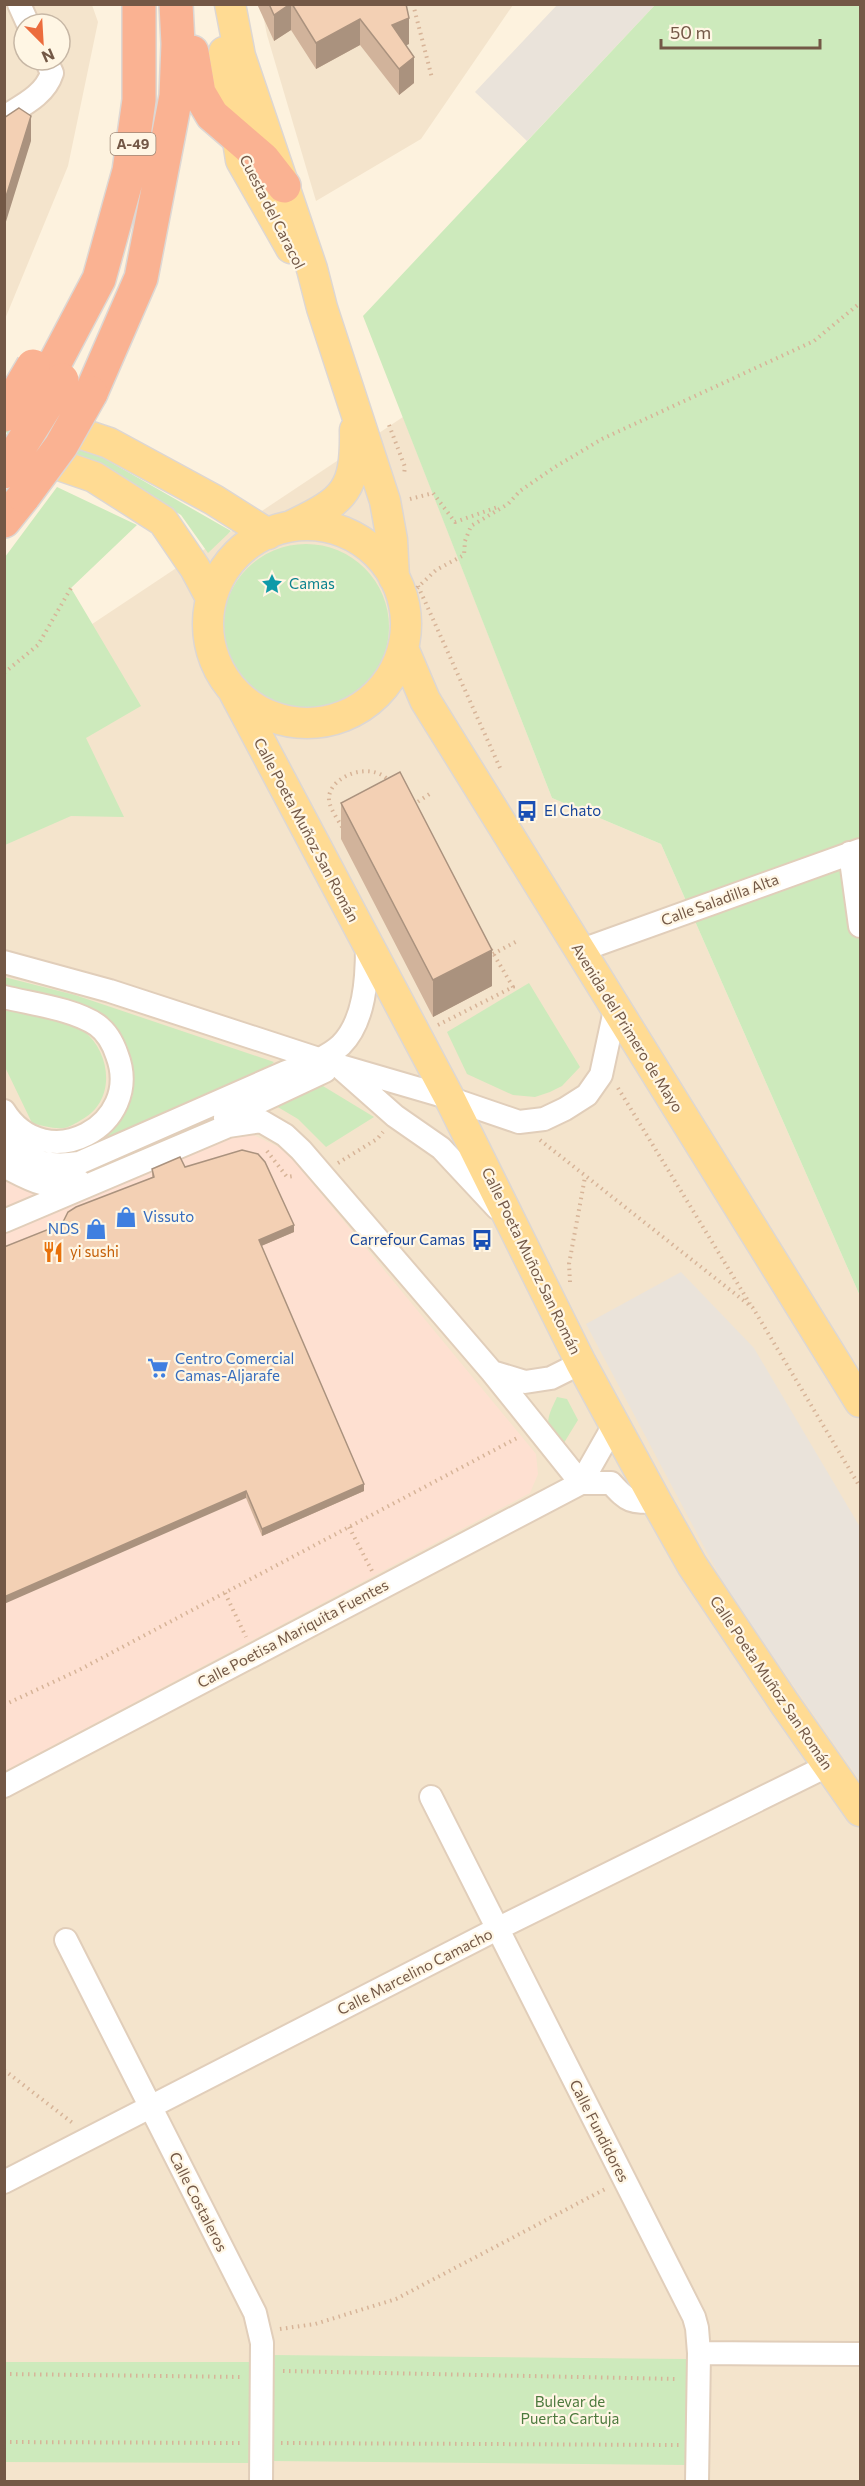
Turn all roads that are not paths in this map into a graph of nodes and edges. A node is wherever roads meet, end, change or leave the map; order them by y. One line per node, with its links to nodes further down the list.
1 (139, 4): 9 (highway, A-49)
2 (176, 4): 12 (highway, A-49)
3 (189, 4): 8 (highway)
4 (220, 4): 8 (main road, Cuesta del Caracol)
5 (230, 4): 10 (main road, Cuesta del Caracol)
6 (48, 72): 7 (street)
7 (4, 117)
8 (238, 139): 10 (highway); 11 (main road, Cuesta del Caracol)
9 (129, 171): 12 (highway); 12 (highway, A-49)
10 (284, 186): 11 (main road, Cuesta del Caracol)
11 (322, 308): 14 (main road, Cuesta del Caracol)
12 (59, 378): 15 (highway, bridge); 16 (highway, A-49); 17 (highway, A-49, bridge)
13 (4, 408): 18 (main road)
14 (355, 409): 18 (main road, Cuesta del Caracol); 19 (main road, Cuesta del Caracol)
15 (4, 415)
16 (4, 447): 20 (main road)
17 (11, 497)
18 (278, 530): 19 (main road); 20 (main road)
19 (405, 577): 21 (main road)
20 (211, 598): 22 (main road)
21 (403, 648): 22 (main road); 26 (main road, Avenida del Primero de Mayo)
22 (234, 692): 25 (main road, Calle Poeta Muñoz San Román)
23 (855, 852): 24 (street); 26 (street, Calle Saladilla Alta)
24 (861, 926)
25 (367, 945): 30 (street); 31 (main road, Calle Poeta Muñoz San Román)
26 (579, 951): 29 (main road, Avenida del Primero de Mayo)
27 (4, 962): 30 (street)
28 (4, 997): 32 (street)
29 (615, 1010): 31 (street); 39 (main road, Avenida del Primero de Mayo)
30 (329, 1062): 31 (street); 33 (street); 34 (street); 36 (street)
31 (450, 1098): 36 (main road, Calle Poeta Muñoz San Román)
32 (4, 1111)
33 (4, 1138)
34 (4, 1166)
35 (4, 1221): 38 (street)
36 (513, 1224): 37 (main road, Calle Poeta Muñoz San Román)
37 (581, 1363): 38 (street); 40 (main road, Calle Poeta Muñoz San Román)
38 (492, 1372): 41 (street)
39 (861, 1402)
40 (614, 1425): 41 (street); 42 (main road, Calle Poeta Muñoz San Román)
41 (581, 1483): 42 (street); 44 (street, Calle Poetisa Mariquita Fuentes)
42 (656, 1501): 43 (main road, Calle Poeta Muñoz San Román)
43 (827, 1766): 46 (main road, Calle Poeta Muñoz San Román); 47 (street, Calle Marcelino Camacho)
44 (4, 1786)
45 (431, 1797): 47 (street, Calle Fundidores)
46 (861, 1811)
47 (497, 1929): 49 (street, Calle Marcelino Camacho); 51 (street, Calle Fundidores)
48 (66, 1940): 49 (street, Calle Costaleros)
49 (151, 2108): 50 (street, Calle Marcelino Camacho); 53 (street, Calle Costaleros)
50 (4, 2182)
51 (699, 2353): 52 (street); 54 (street, Calle Fundidores)
52 (861, 2354)
53 (261, 2481)
54 (697, 2481)

